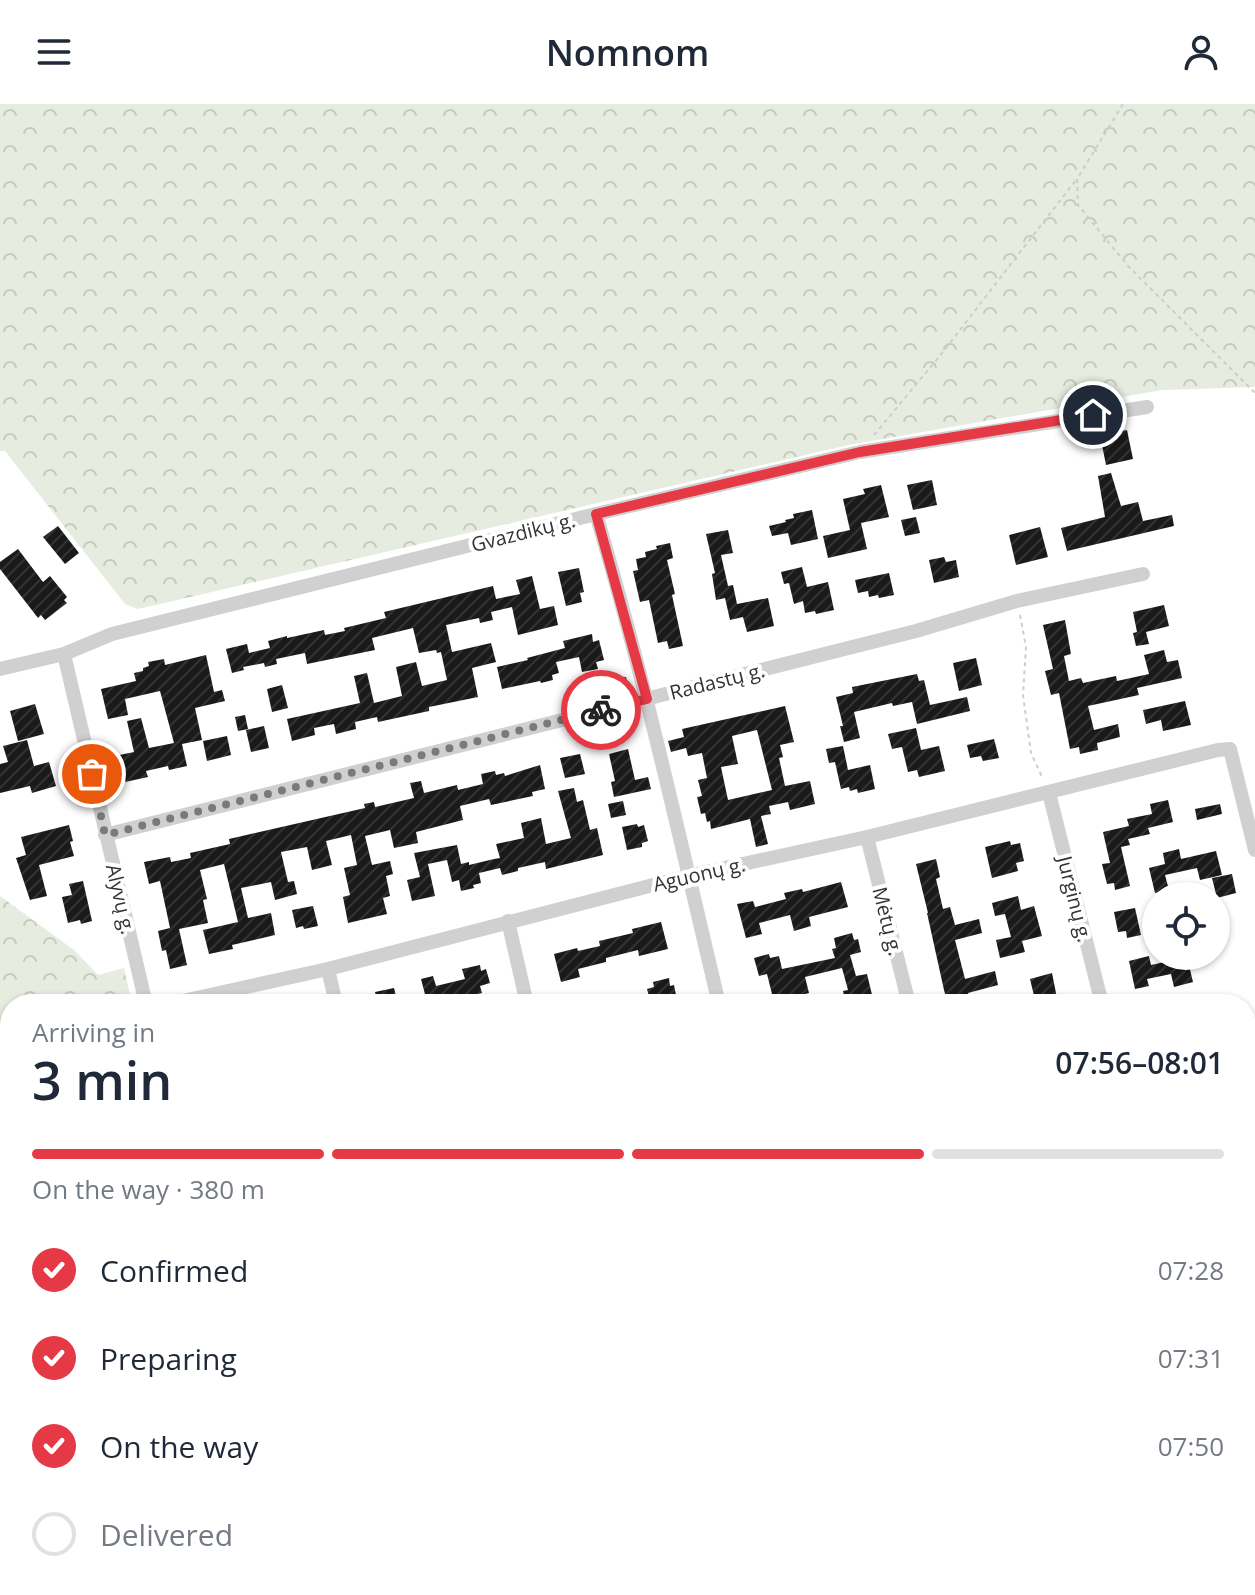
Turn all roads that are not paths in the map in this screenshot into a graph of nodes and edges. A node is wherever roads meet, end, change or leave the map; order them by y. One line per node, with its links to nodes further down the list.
1 (1147, 407): 2 (street, Gvazdikų g.)
2 (596, 514): 4 (street, Gvazdikų g.); 6 (street)
3 (1143, 574): 6 (street, Radastų g.)
4 (64, 654): 5 (street, Gvazdikų g.); 8 (street, Alyvų g.)
5 (0, 669)
6 (647, 699): 8 (street, Radastų g.); 11 (street)
7 (1049, 793): 9 (street, Aguonų g.); 10 (street, Aguonų g.); 20 (street, Jurginų g.)
8 (105, 835): 14 (street, Alyvų g.)
9 (867, 837): 11 (street, Aguonų g.); 19 (street, Mėtų g.)
10 (1255, 850)
11 (688, 876): 12 (street, Aguonų g.); 18 (street)
12 (508, 921): 13 (street, Aguonų g.); 17 (street)
13 (328, 969): 15 (street, Aguonų g.); 16 (street)
14 (144, 994)
15 (214, 994)
16 (334, 994)
17 (525, 994)
18 (717, 994)
19 (906, 994)
20 (1099, 994)

